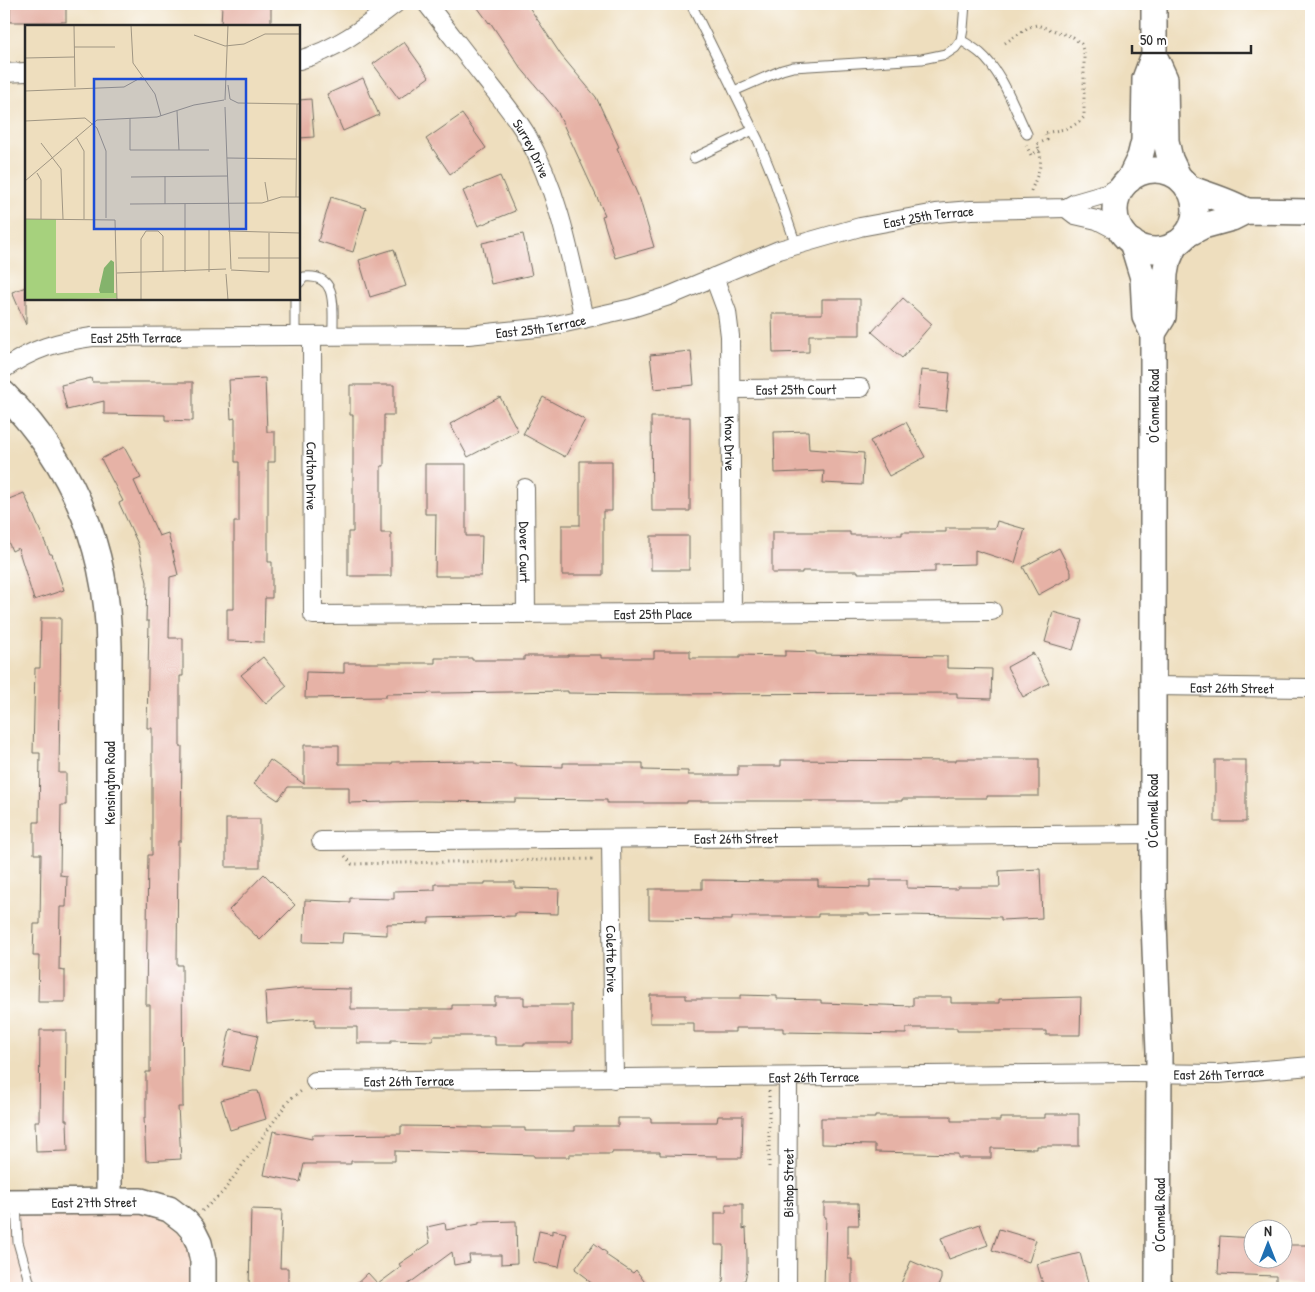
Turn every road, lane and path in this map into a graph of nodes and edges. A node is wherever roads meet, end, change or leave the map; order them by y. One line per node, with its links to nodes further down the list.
1 (395, 4): 9 (street)
2 (427, 4): 30 (street, Surrey Drive)
3 (691, 4): 12 (lane)
4 (965, 4): 6 (lane)
5 (1154, 4): 8 (street)
6 (961, 40): 12 (lane); 14 (lane)
7 (1005, 43): 15 (path)
8 (1154, 55): 18 (street); 19 (street)
9 (300, 60)
10 (25, 72): 11 (street)
11 (4, 73)
12 (734, 91): 13 (lane)
13 (753, 130): 17 (lane); 26 (lane)
14 (1028, 137): 15 (path); 16 (path)
15 (1037, 144): 16 (path)
16 (1040, 150): 20 (path)
17 (694, 158)
18 (1127, 182): 19 (street); 21 (street, East 25th Terrace); 24 (street)
19 (1185, 185): 22 (street); 25 (street)
20 (1031, 191)
21 (1066, 208): 24 (street, East 25th Terrace); 26 (street, East 25th Terrace)
22 (1246, 211): 23 (street); 25 (street)
23 (1311, 212)
24 (1127, 238): 25 (street); 31 (street, O'Connell Road)
25 (1181, 239): 31 (street, O'Connell Road)
26 (796, 245): 27 (street, East 25th Terrace)
27 (714, 277): 30 (street, East 25th Terrace); 36 (street, Knox Drive)
28 (300, 282): 33 (lane)
29 (295, 300): 32 (lane)
30 (584, 319): 33 (street, East 25th Terrace)
31 (1153, 333): 43 (street, O'Connell Road)
32 (303, 336): 33 (street, East 25th Terrace); 34 (street, East 25th Terrace); 42 (street, Carlton Drive)
33 (333, 336)
34 (4, 369)
35 (861, 388): 36 (street, East 25th Court)
36 (731, 389): 40 (street, Knox Drive)
37 (4, 394): 56 (street, Kensington Road)
38 (525, 488): 41 (street, Dover Court)
39 (992, 611): 40 (street, East 25th Place)
40 (732, 612): 41 (street, East 25th Place)
41 (526, 614): 42 (street, East 25th Place)
42 (313, 615)
43 (1152, 686): 44 (street, East 26th Street); 45 (street, O'Connell Road)
44 (1311, 688)
45 (1152, 834): 46 (street, East 26th Street); 50 (street, O'Connell Road)
46 (611, 839): 47 (street, East 26th Street); 53 (street, Colette Drive)
47 (326, 841): 48 (path)
48 (594, 868)
49 (1311, 1066): 50 (street, East 26th Terrace)
50 (1159, 1072): 51 (street, East 26th Terrace); 62 (street, O'Connell Road)
51 (788, 1077): 52 (street, East 26th Terrace); 61 (street, Bishop Street)
52 (769, 1078): 53 (street, East 26th Terrace); 55 (path)
53 (614, 1079): 54 (street, East 26th Terrace)
54 (315, 1082): 58 (path)
55 (769, 1173)
56 (109, 1201): 57 (street, East 27th Street); 58 (street, East 27th Street)
57 (10, 1202): 59 (lane)
58 (190, 1215): 60 (street)
59 (31, 1288)
60 (203, 1288)
61 (787, 1288)
62 (1158, 1288)

